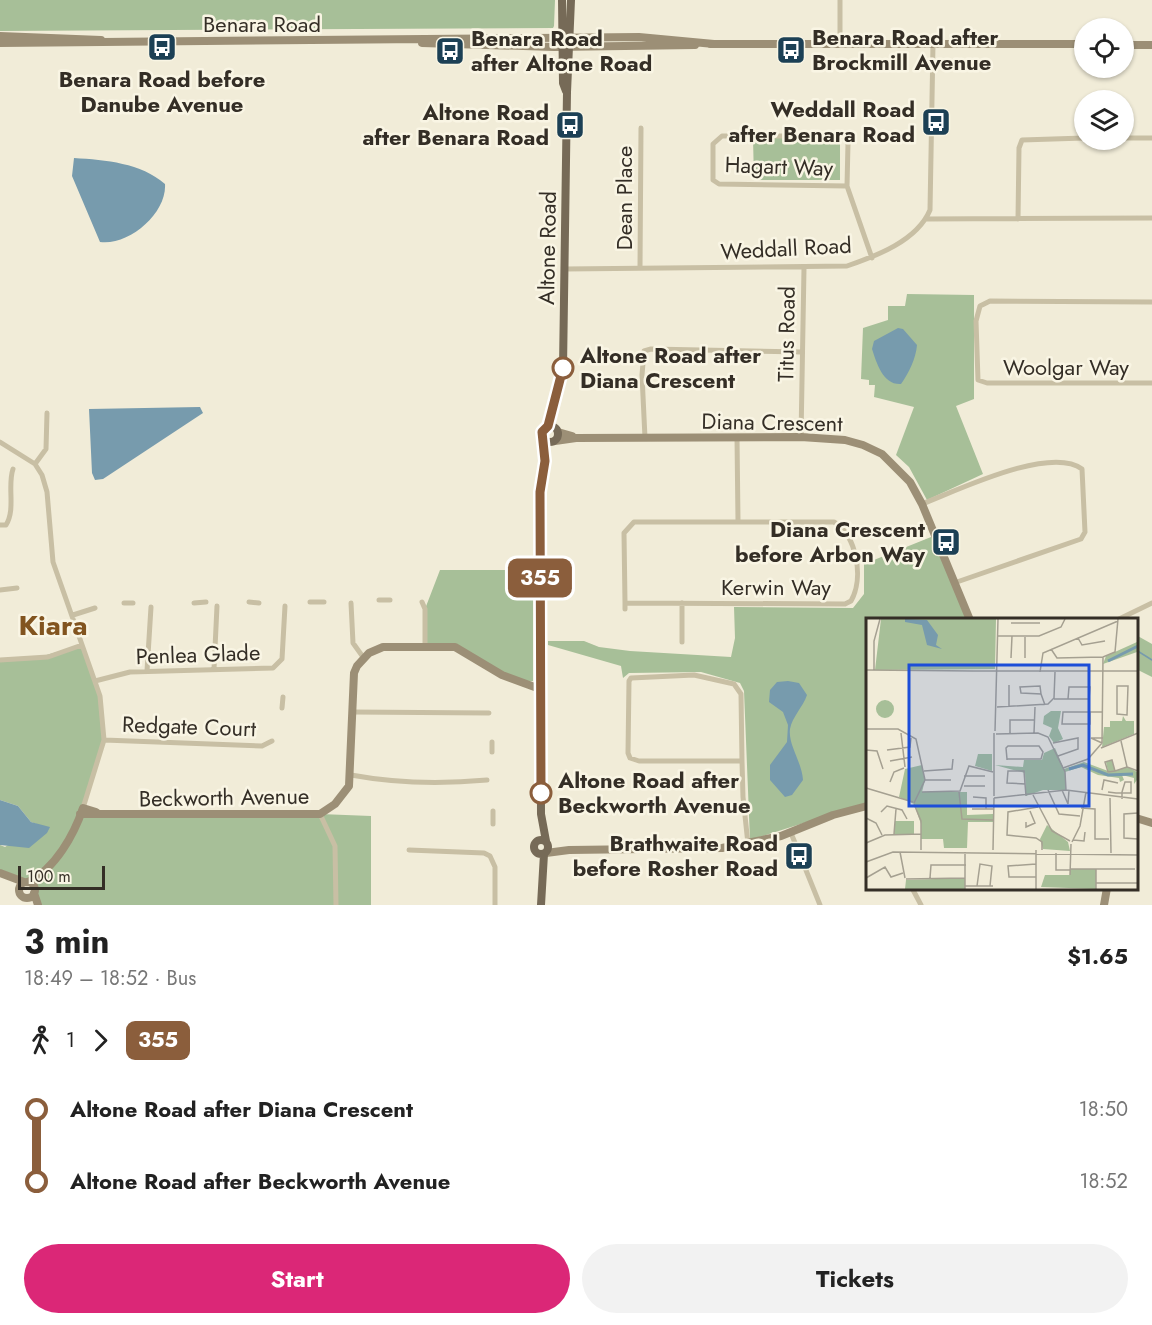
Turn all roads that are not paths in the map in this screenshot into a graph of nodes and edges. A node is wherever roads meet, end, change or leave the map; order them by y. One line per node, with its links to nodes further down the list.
1 (562, 0): 6 (main road, Altone Road)
2 (571, 0): 6 (main road, Altone Road)
3 (840, 0): 8 (street)
4 (0, 36): 5 (street, Benara Road)
5 (126, 42): 6 (street, Benara Road); 7 (street, Benara Road)
6 (566, 43): 8 (street, Benara Road); 22 (main road, Altone Road)
7 (0, 44)
8 (840, 44): 9 (street, Benara Road)
9 (933, 44): 10 (street, Benara Road); 19 (street)
10 (1074, 44)
11 (1134, 45): 12 (street)
12 (1152, 45)
13 (641, 128): 23 (street, Dean Place)
14 (1074, 138): 20 (street)
15 (1134, 138): 16 (street)
16 (1152, 138)
17 (848, 186): 17 (street, Hagart Way); 21 (street, Hagart Way)
18 (1152, 218): 20 (street)
19 (927, 219): 20 (street); 21 (street, Weddall Road)
20 (1018, 219)
21 (872, 258): 24 (street, Weddall Road)
22 (565, 268): 23 (street, Weddall Road); 29 (main road, Altone Road)
23 (640, 268): 24 (street, Weddall Road)
24 (804, 268): 26 (street, Titus Road)
25 (1152, 302): 27 (street, Woolgar Way)
26 (801, 352): 31 (street, Titus Road); 32 (street)
27 (1152, 383)
28 (47, 413): 36 (street)
29 (554, 434): 32 (street, Diana Crescent); 33 (main road); 33 (main road, Altone Road); 35 (main road, Altone Road)
30 (737, 437): 31 (street, Diana Crescent); 32 (street, Diana Crescent); 39 (street)
31 (801, 437): 38 (street, Diana Crescent)
32 (645, 438)
33 (544, 440): 35 (main road, Altone Road)
34 (0, 442): 36 (street)
35 (545, 461): 73 (main road, Altone Road)
36 (35, 464): 62 (street)
37 (14, 469): 40 (street)
38 (922, 504): 41 (street, Diana Crescent); 41 (street)
39 (738, 521): 56 (street, Kerwin Way); 56 (street, Kerwin Way)
40 (0, 525)
41 (954, 583): 63 (street, Diana Crescent)
42 (17, 588): 43 (street)
43 (0, 590)
44 (379, 600): 45 (street)
45 (390, 600)
46 (206, 602): 53 (street)
47 (249, 602): 54 (street)
48 (310, 602): 49 (street)
49 (324, 602)
50 (422, 602): 67 (street)
51 (124, 603): 52 (street)
52 (133, 603)
53 (194, 603)
54 (258, 603)
55 (351, 603): 68 (street)
56 (682, 603): 65 (street)
57 (1152, 603): 64 (street)
58 (151, 606): 71 (street)
59 (217, 606): 70 (street)
60 (285, 606): 70 (street, Penlea Glade)
61 (95, 608): 62 (street)
62 (73, 615): 66 (street)
63 (969, 618)
64 (1121, 618)
65 (682, 642)
66 (82, 645): 69 (street); 72 (street)
67 (425, 646): 68 (street); 73 (street)
68 (363, 657): 76 (street, Beckworth Avenue)
69 (0, 660)
70 (214, 669): 71 (street, Penlea Glade)
71 (147, 671): 72 (street, Penlea Glade)
72 (95, 681): 78 (street)
73 (540, 685): 89 (main road, Altone Road)
74 (283, 697): 75 (street)
75 (282, 708)
76 (352, 712): 77 (street); 83 (street, Beckworth Avenue)
77 (489, 713)
78 (104, 740): 79 (street, Redgate Court); 86 (street)
79 (272, 741)
80 (492, 742): 81 (street)
81 (492, 752)
82 (742, 761): 82 (street); 96 (street)
83 (351, 775): 84 (street); 88 (street, Beckworth Avenue)
84 (487, 780)
85 (866, 806): 93 (street)
86 (82, 811): 88 (street, Beckworth Avenue); 101 (street)
87 (493, 811): 92 (street)
88 (320, 814): 107 (street)
89 (541, 814): 94 (main road, Altone Road); 95 (main road, Altone Road)
90 (1137, 818): 91 (street)
91 (1152, 823)
92 (493, 824)
93 (791, 833): 96 (street); 110 (street)
94 (536, 842): 95 (main road); 99 (main road, Altone Road)
95 (547, 842): 98 (street); 99 (main road)
96 (748, 844): 98 (street)
97 (409, 850): 108 (street)
98 (569, 850): 99 (street)
99 (542, 853): 109 (main road)
100 (4, 875): 101 (street); 102 (street)
101 (30, 886): 102 (street); 105 (street); 106 (street)
102 (19, 890): 105 (street)
103 (913, 890): 111 (street)
104 (1107, 890): 112 (street)
105 (25, 897): 106 (street)
106 (36, 905)
107 (336, 905)
108 (495, 905)
109 (541, 905)
110 (820, 905)
111 (921, 905)
112 (1104, 905)

